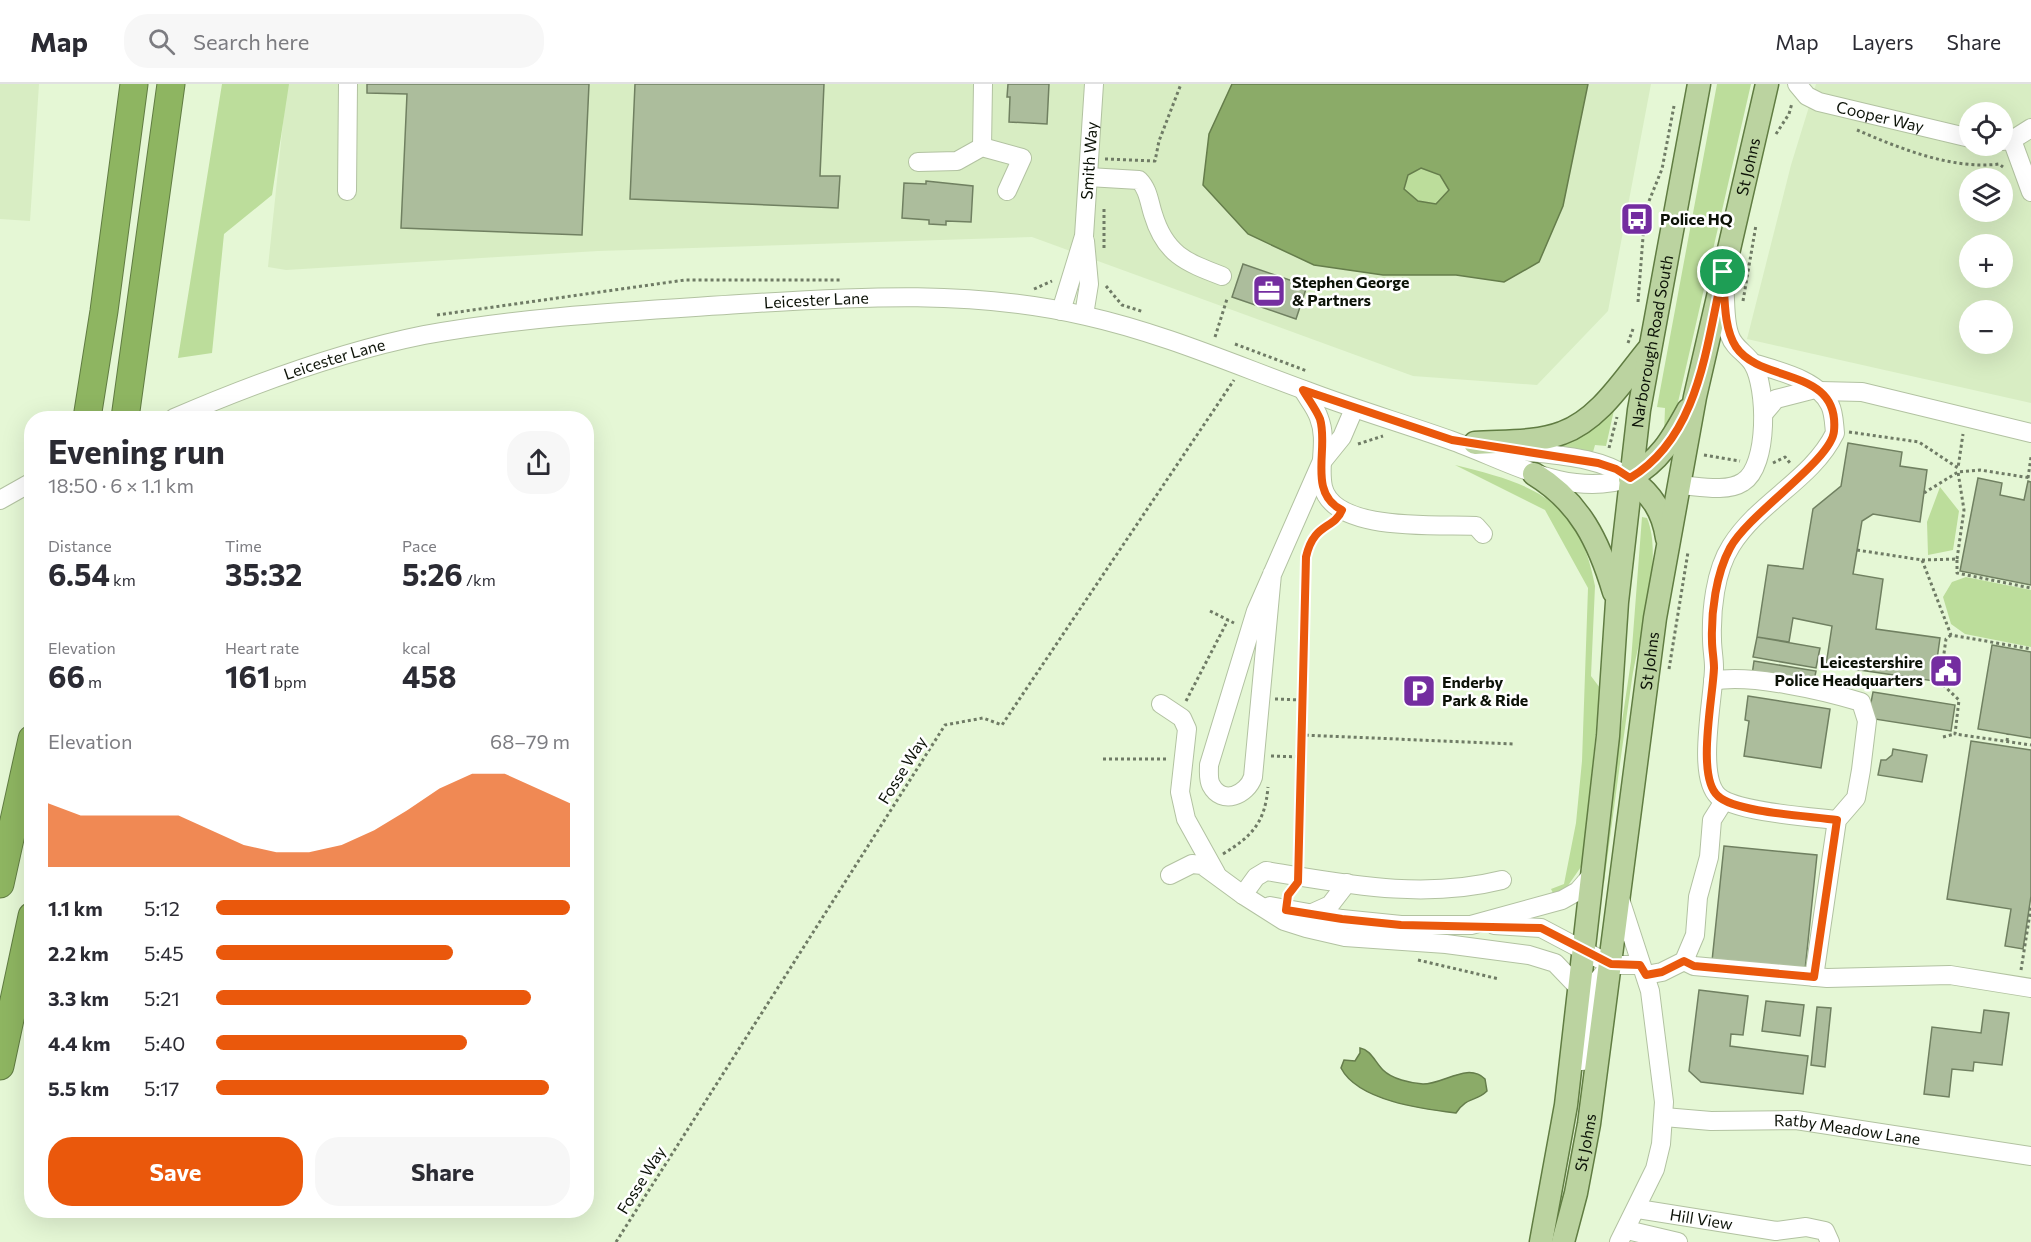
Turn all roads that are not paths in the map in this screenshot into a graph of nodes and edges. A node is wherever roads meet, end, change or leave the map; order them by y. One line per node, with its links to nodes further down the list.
1 (134, 84): 30 (highway)
2 (171, 84): 31 (highway)
3 (348, 84): 16 (street)
4 (983, 84): 12 (street)
5 (1094, 84): 15 (street, Smith Way)
6 (1699, 84): 24 (main road, Narborough Road South)
7 (1767, 84): 20 (main road, St Johns)
8 (1797, 84): 10 (street, Cooper Way)
9 (2031, 128): 11 (street)
10 (1959, 136)
11 (2013, 137)
12 (982, 147): 14 (street); 17 (street)
13 (2013, 150): 18 (street)
14 (918, 162)
15 (1096, 178): 19 (street, Smith Way); 21 (street)
16 (347, 191)
17 (1007, 191)
18 (2031, 192)
19 (1084, 236): 22 (street); 23 (street)
20 (1723, 272): 25 (street); 28 (main road, St Johns)
21 (1222, 276)
22 (1061, 311): 23 (street, Leicester Lane); 32 (street, Leicester Lane)
23 (1084, 315): 26 (street, Leicester Lane)
24 (1649, 349): 36 (main road); 39 (main road, Narborough Road South)
25 (1753, 363): 27 (street); 33 (street)
26 (1303, 390): 29 (street, Leicester Lane); 37 (street)
27 (1817, 390): 33 (street); 34 (street); 49 (street)
28 (1695, 397): 39 (main road); 41 (main road, St Johns)
29 (1354, 409): 35 (street, Leicester Lane); 37 (street)
30 (88, 411)
31 (126, 411)
32 (192, 411)
33 (1765, 412): 41 (street)
34 (2031, 433)
35 (1452, 440): 36 (street, Leicester Lane); 38 (street, Leicester Lane)
36 (1475, 443): 39 (street, Leicester Lane)
37 (1321, 462): 45 (street); 47 (street)
38 (1534, 474): 39 (street, Leicester Lane); 48 (main road)
39 (1630, 478): 41 (main road); 46 (main road); 48 (main road, Narborough Road South)
40 (24, 484): 43 (street)
41 (1679, 485): 46 (main road, St Johns)
42 (24, 486): 44 (street)
43 (0, 492)
44 (0, 500)
45 (1483, 534)
46 (1668, 543): 60 (main road, St Johns)
47 (1272, 574): 47 (street)
48 (1617, 602): 56 (main road, St Johns)
49 (1713, 681): 52 (street); 53 (street)
50 (1161, 704): 55 (street)
51 (24, 775): 59 (highway)
52 (1724, 801): 53 (street); 66 (street)
53 (1837, 820): 70 (street)
54 (1170, 874): 55 (street)
55 (1217, 874): 61 (street)
56 (1591, 876): 63 (street); 64 (main road, St Johns)
57 (1502, 880): 58 (street)
58 (1347, 883): 61 (street); 62 (street)
59 (0, 884)
60 (1617, 892): 64 (main road); 68 (main road, St Johns); 69 (street)
61 (1250, 900): 62 (street); 67 (street)
62 (1310, 914): 63 (street)
63 (1471, 925): 64 (street)
64 (1583, 951): 67 (street); 68 (street); 71 (main road, St Johns)
65 (24, 954): 73 (highway)
66 (1684, 961): 69 (street); 70 (street)
67 (1555, 963): 71 (street)
68 (1611, 964): 69 (street); 74 (street); 80 (main road, St Johns)
69 (1643, 970): 75 (street)
70 (1814, 977): 72 (street)
71 (1578, 987): 74 (main road, St Johns)
72 (2024, 987)
73 (0, 1066)
74 (1566, 1106): 79 (main road, St Johns)
75 (1664, 1117): 76 (street, Ratby Meadow Lane); 77 (street)
76 (2031, 1156)
77 (1638, 1209): 78 (street); 82 (street, Hill View)
78 (1623, 1236): 81 (street)
79 (1541, 1242)
80 (1563, 1242)
81 (1678, 1242)
82 (1830, 1242)

